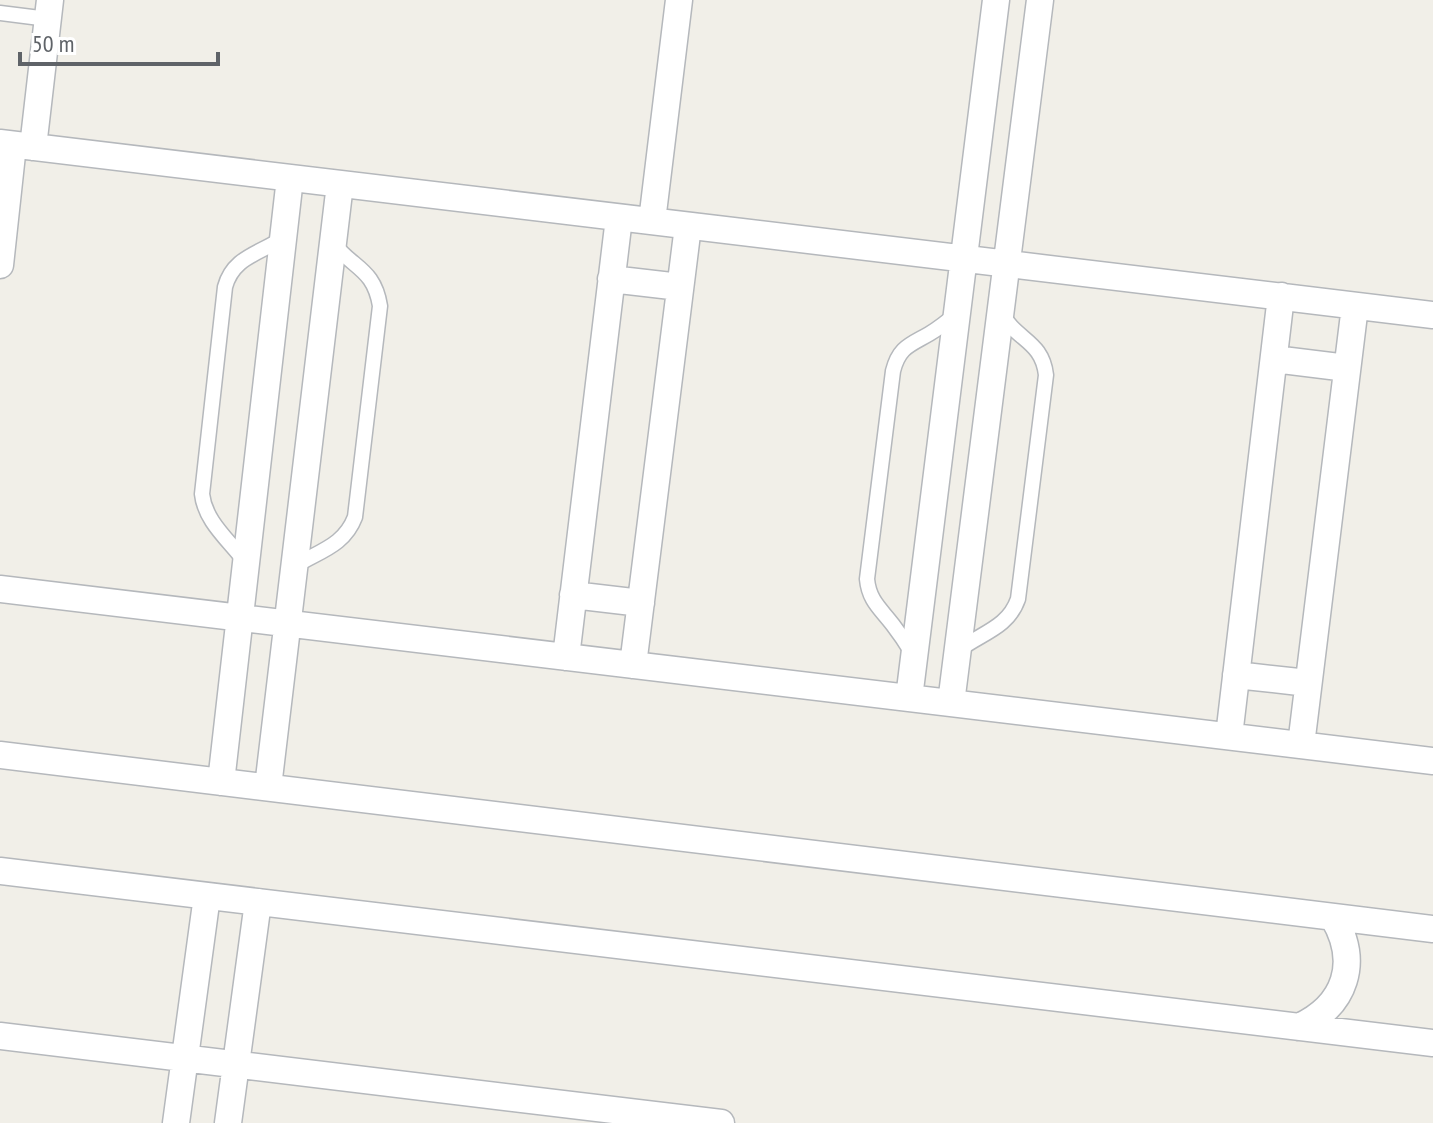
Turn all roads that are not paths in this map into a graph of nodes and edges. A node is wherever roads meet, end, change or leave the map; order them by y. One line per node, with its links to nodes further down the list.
1 (679, 0): 11 (street)
2 (996, 0): 15 (street)
3 (1040, 0): 16 (street)
4 (49, 9): 5 (lane); 6 (street)
5 (0, 13)
6 (15, 145): 7 (street); 9 (street)
7 (290, 178): 8 (street); 13 (street)
8 (340, 184): 10 (street); 14 (street)
9 (3, 206): 17 (street)
10 (619, 218): 11 (street); 18 (street)
11 (652, 221): 12 (street)
12 (688, 226): 15 (street); 19 (street)
13 (283, 238): 27 (street); 27 (lane)
14 (334, 244): 28 (street); 28 (lane)
15 (964, 259): 16 (street); 23 (street)
16 (1007, 264): 20 (street); 22 (street)
17 (0, 265)
18 (611, 279): 19 (street); 30 (street)
19 (680, 287): 31 (street)
20 (1281, 296): 21 (street); 25 (street)
21 (1355, 306): 24 (street); 26 (street)
22 (1001, 312): 34 (street); 34 (lane)
23 (957, 313): 36 (street); 36 (lane)
24 (1433, 315)
25 (1274, 359): 26 (street); 38 (street)
26 (1347, 368): 39 (street)
27 (246, 563): 32 (street)
28 (295, 566): 33 (street)
29 (0, 589): 32 (street)
30 (573, 595): 31 (street); 35 (street)
31 (641, 603): 37 (street)
32 (239, 618): 33 (street); 46 (street)
33 (288, 623): 35 (street); 47 (street)
34 (958, 650): 41 (street)
35 (566, 657): 37 (street)
36 (914, 657): 40 (street)
37 (633, 665): 40 (street)
38 (1236, 675): 39 (street); 42 (street)
39 (1308, 683): 43 (street)
40 (909, 698): 41 (street)
41 (951, 703): 42 (street)
42 (1229, 736): 43 (street)
43 (1301, 745): 45 (street)
44 (0, 755): 46 (street)
45 (1433, 761)
46 (221, 782): 47 (street)
47 (268, 787): 51 (street)
48 (0, 871): 49 (street)
49 (207, 896): 50 (street); 56 (street)
50 (258, 902): 53 (street); 57 (street)
51 (1333, 917): 52 (street); 53 (street)
52 (1433, 929)
53 (1299, 1027): 55 (street)
54 (0, 1036): 56 (street)
55 (1433, 1043)
56 (185, 1059): 57 (street); 60 (street)
57 (235, 1065): 58 (street); 61 (street)
58 (503, 1110): 59 (street)
59 (578, 1114): 62 (street)
60 (171, 1119)
61 (231, 1120)
62 (721, 1123)

